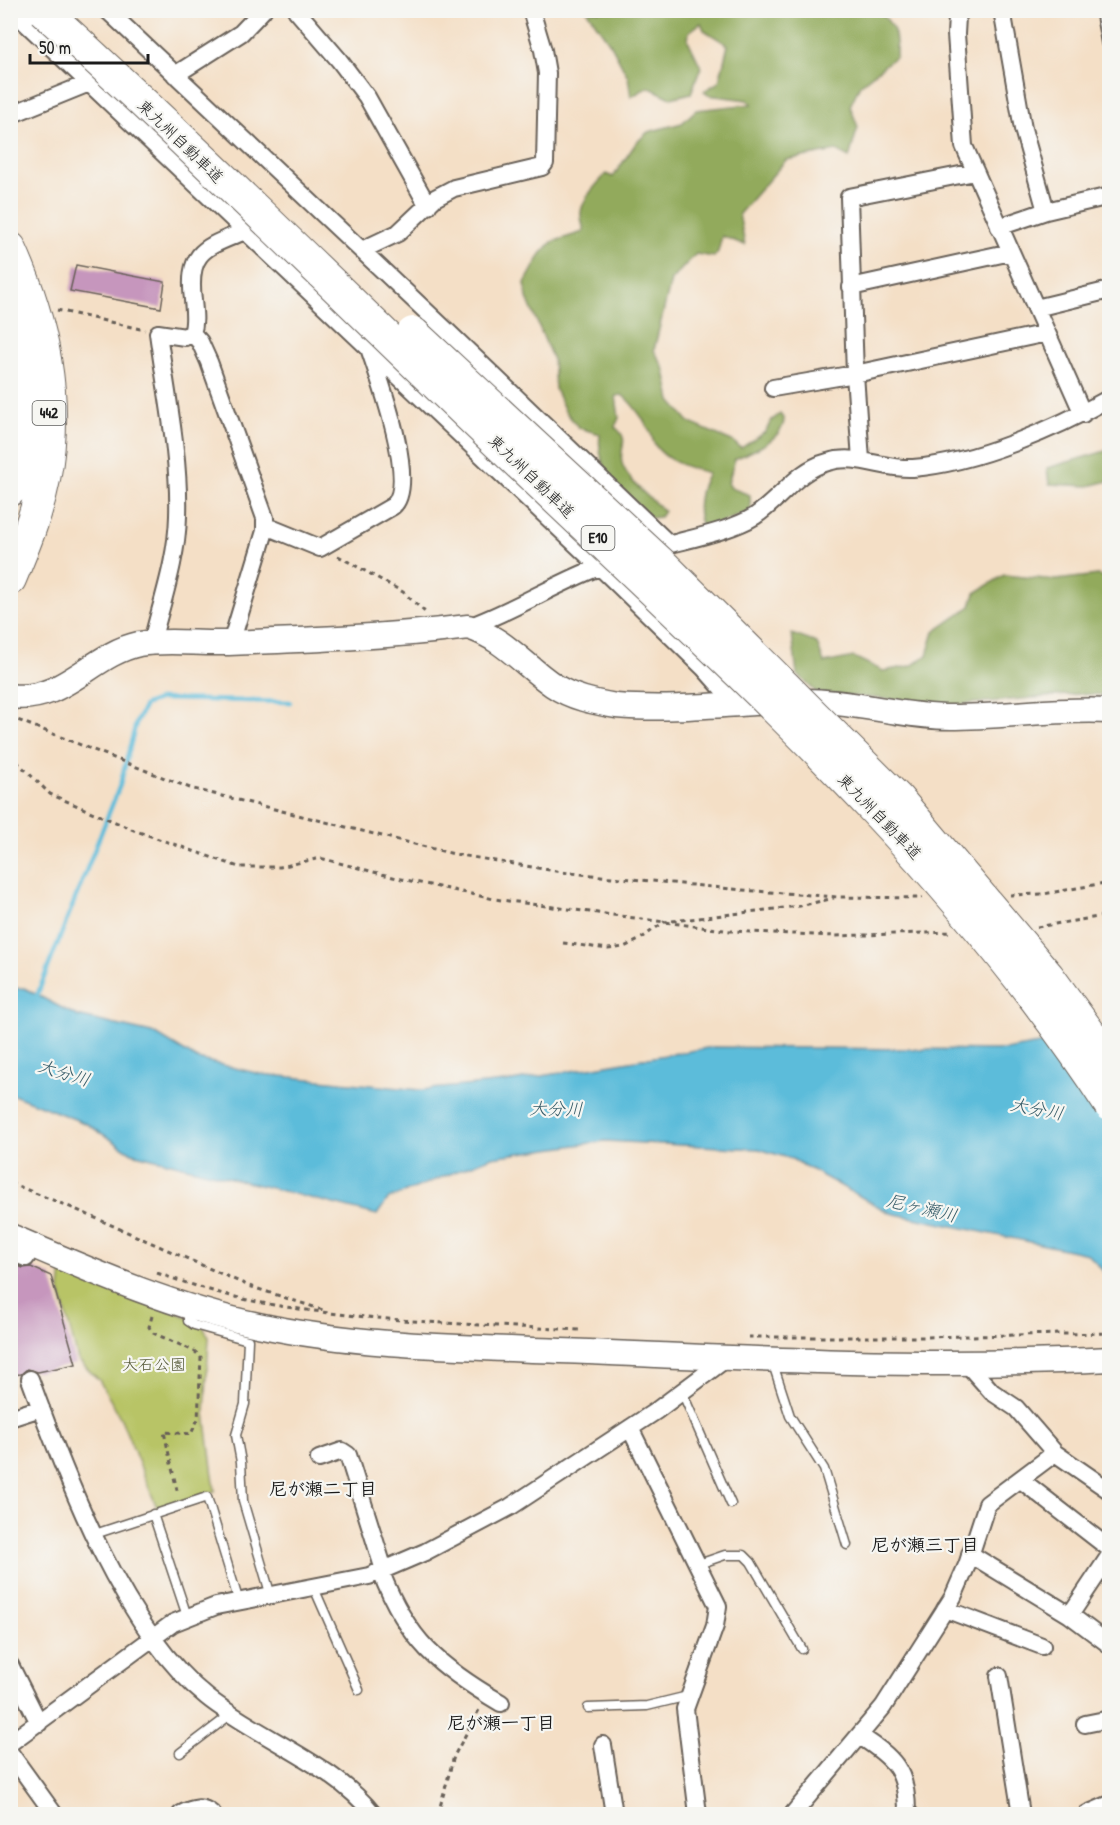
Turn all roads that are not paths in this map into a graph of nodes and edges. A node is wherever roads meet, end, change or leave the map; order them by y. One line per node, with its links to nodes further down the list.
1 (12, 10): 13 (street)
2 (43, 10): 48 (highway, 東九州自動車道 / E10, bridge)
3 (73, 10): 47 (highway, 東九州自動車道 / E10, bridge)
4 (106, 10): 12 (street)
5 (263, 10): 12 (street)
6 (296, 10): 17 (street)
7 (531, 10): 17 (street)
8 (962, 10): 15 (street)
9 (1002, 10): 18 (street)
10 (1104, 10): 11 (street)
11 (1110, 43)
12 (176, 75): 22 (street)
13 (89, 83): 14 (street); 20 (street)
14 (10, 115)
15 (975, 172): 19 (street); 24 (street)
16 (1110, 196): 18 (street)
17 (428, 206): 22 (street)
18 (1046, 211): 19 (street)
19 (999, 227): 23 (street)
20 (245, 231): 28 (street); 30 (street)
21 (10, 248): 40 (highway, 442)
22 (362, 250): 38 (street)
23 (1011, 252): 24 (street); 27 (street)
24 (851, 286): 31 (street)
25 (1110, 290): 27 (street)
26 (10, 297): 36 (highway, 442)
27 (1036, 308): 29 (street)
28 (192, 333): 37 (street); 42 (street)
29 (1047, 333): 31 (street); 34 (street)
30 (369, 348): 37 (street); 39 (street)
31 (855, 374): 32 (street); 35 (street)
32 (773, 388)
33 (1110, 398): 34 (street)
34 (1083, 414): 35 (street)
35 (861, 460): 38 (street)
36 (10, 490)
37 (266, 526): 43 (street)
38 (669, 544): 39 (street)
39 (600, 567): 41 (street); 45 (street)
40 (10, 579)
41 (468, 627): 43 (street); 45 (street)
42 (152, 642): 43 (street); 44 (street)
43 (231, 643)
44 (10, 696)
45 (736, 704): 46 (street)
46 (1110, 711)
47 (1110, 1061)
48 (1110, 1105)
49 (10, 1236): 50 (street)
50 (22, 1248): 51 (street)
51 (189, 1307): 52 (street); 75 (lane)
52 (727, 1358): 54 (street); 57 (street)
53 (1110, 1359): 55 (street)
54 (772, 1360): 55 (street); 68 (lane)
55 (968, 1365): 61 (street)
56 (30, 1379): 58 (street)
57 (682, 1392): 60 (street); 65 (lane)
58 (41, 1408): 59 (street); 67 (street)
59 (10, 1418)
60 (630, 1428): 72 (street); 73 (street)
61 (1055, 1453): 63 (street); 64 (street)
62 (319, 1459): 73 (street)
63 (1021, 1480): 69 (street); 70 (street)
64 (1110, 1491)
65 (730, 1504)
66 (153, 1514): 67 (lane); 76 (lane); 79 (lane)
67 (95, 1534): 80 (street)
68 (847, 1545)
69 (1110, 1549)
70 (970, 1554): 77 (street); 78 (street)
71 (1110, 1555): 78 (street)
72 (696, 1565): 83 (lane); 87 (street)
73 (383, 1571): 74 (street); 88 (street)
74 (314, 1588): 75 (street); 86 (lane)
75 (271, 1596): 76 (street)
76 (239, 1602): 79 (street)
77 (945, 1609): 82 (street); 94 (street)
78 (1070, 1615): 81 (street)
79 (187, 1616): 80 (street)
80 (152, 1637): 90 (street); 92 (street)
81 (1110, 1645)
82 (1042, 1646)
83 (802, 1649)
84 (10, 1665): 92 (street)
85 (999, 1676): 108 (street)
86 (359, 1690)
87 (688, 1696): 89 (lane); 106 (street)
88 (494, 1699)
89 (588, 1708)
90 (230, 1715): 98 (lane); 104 (street)
91 (1110, 1719): 93 (street)
92 (39, 1723): 95 (street)
93 (1084, 1724)
94 (860, 1736): 100 (street); 107 (street)
95 (10, 1743)
96 (603, 1745): 105 (street)
97 (10, 1753): 101 (street)
98 (180, 1753)
99 (1110, 1804): 109 (street)
100 (909, 1814)
101 (54, 1815)
102 (181, 1815): 103 (street)
103 (212, 1815)
104 (373, 1815)
105 (614, 1815)
106 (698, 1815)
107 (793, 1815)
108 (1021, 1815)
109 (1087, 1815)

